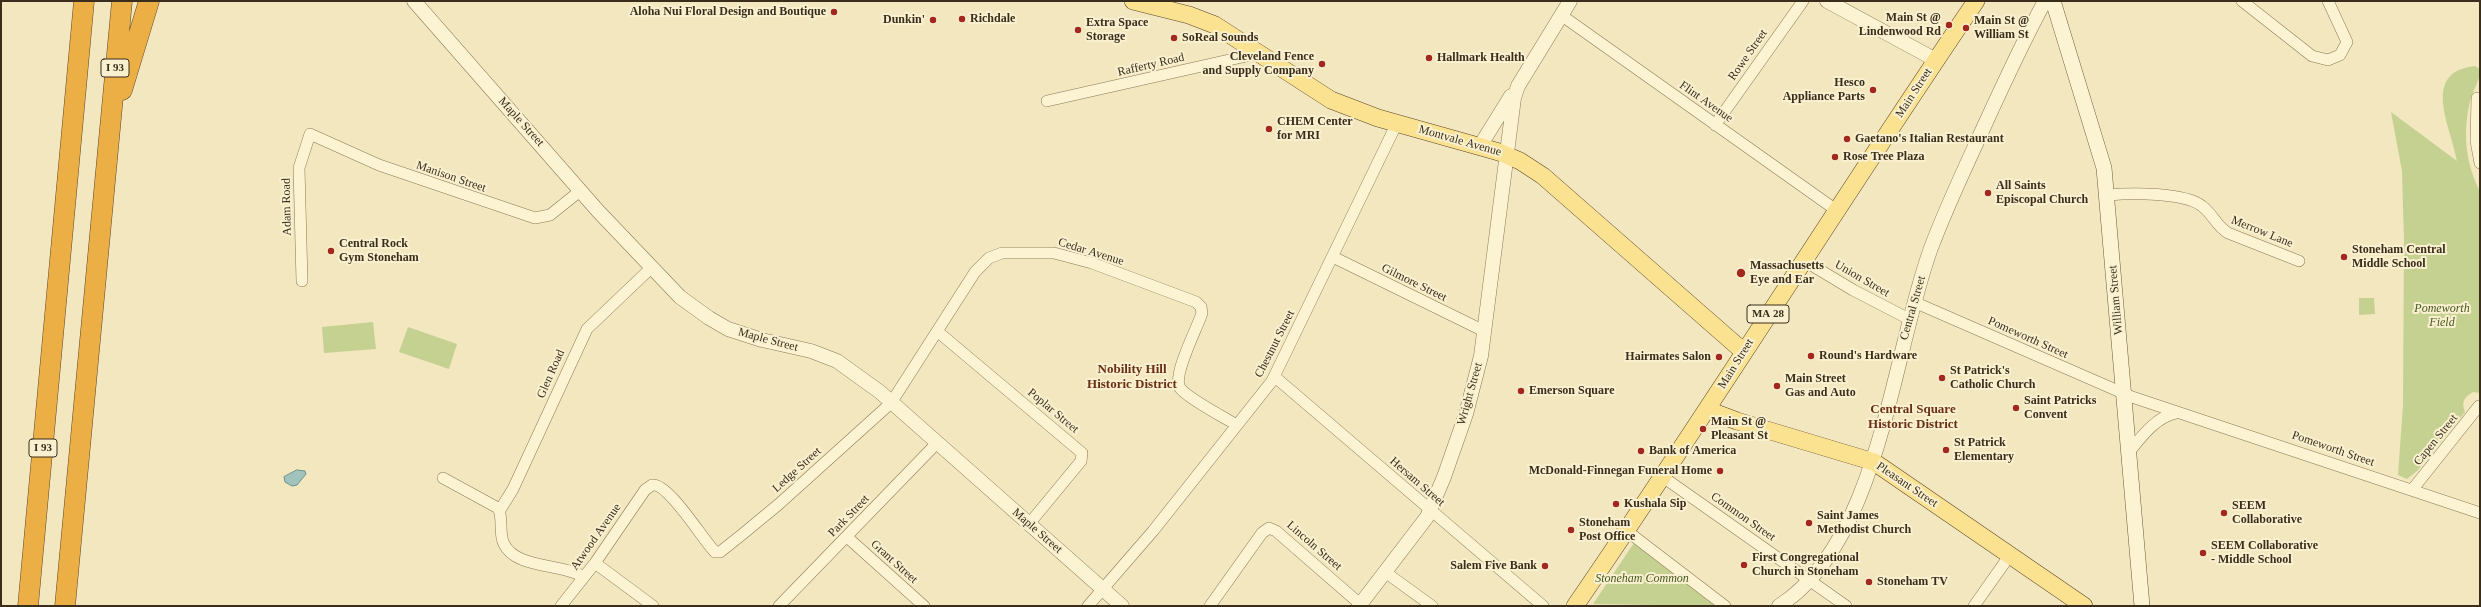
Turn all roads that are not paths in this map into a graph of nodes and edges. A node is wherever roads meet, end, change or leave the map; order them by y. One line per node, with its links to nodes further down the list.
1 (74, 1): 18 (highway)
2 (84, 1): 18 (highway, I 93)
3 (122, 1): 25 (highway, I 93)
4 (149, 1): 25 (highway)
5 (414, 1): 30 (street, Maple Street)
6 (1134, 1): 15 (main road, Montvale Avenue)
7 (1570, 1): 16 (street)
8 (1803, 1): 24 (street, Rowe Street)
9 (1826, 1): 19 (street)
10 (1976, 1): 19 (main road, Main Street / MA 28)
11 (2045, 1): 38 (street, Central Street)
12 (2053, 1): 31 (main road, William Street)
13 (2242, 1): 14 (street)
14 (2328, 1)
15 (1176, 6): 17 (main road, Montvale Avenue)
16 (1561, 15): 20 (street); 24 (street, Flint Avenue)
17 (1260, 53): 22 (street, Rafferty Road); 23 (main road, Montvale Avenue)
18 (79, 59): 70 (highway, I 93)
19 (1936, 60): 32 (main road, Main Street / MA 28)
20 (1518, 86): 27 (street); 28 (street, Wright Street)
21 (2477, 98): 29 (street)
22 (1047, 101)
23 (1397, 123): 27 (main road, Montvale Avenue); 33 (street, Chestnut Street)
24 (1715, 125): 32 (street, Flint Avenue)
25 (109, 134): 71 (highway, I 93)
26 (310, 134): 30 (street, Manison Street); 37 (street, Adam Road)
27 (1480, 146): 28 (main road, Montvale Avenue)
28 (1507, 155): 41 (street, Wright Street); 42 (main road, Montvale Avenue)
29 (2480, 163)
30 (580, 191): 36 (street, Maple Street)
31 (2108, 195): 35 (street, Merrow Lane); 44 (main road, William Street)
32 (1836, 210): 34 (main road, Main Street / MA 28)
33 (1333, 257): 41 (street, Gilmore Street); 43 (street, Chestnut Street)
34 (1803, 260): 39 (street, Union Street); 42 (main road, Main Street / MA 28)
35 (2299, 261)
36 (651, 268): 45 (street, Maple Street); 57 (street, Glen Road)
37 (302, 282)
38 (1914, 302): 39 (street, Central Street); 44 (street, Pomeworth Street)
39 (1909, 319): 52 (street, Central Street)
40 (937, 331): 45 (street, Cedar Avenue); 49 (street, Cedar Avenue); 60 (street, Poplar Street)
41 (1484, 332): 58 (street, Wright Street)
42 (1744, 352): 47 (main road, Main Street / MA 28)
43 (1275, 377): 49 (street, Chestnut Street); 58 (street, Hersam Street)
44 (2124, 394): 48 (street, Pomeworth Street); 51 (main road, William Street)
45 (891, 402): 50 (street, Maple Street); 55 (street, Ledge Street)
46 (2479, 406): 56 (street, Capen Street)
47 (1708, 410): 52 (main road, Pleasant Street); 53 (main road, Main Street / MA 28)
48 (2176, 413): 51 (street); 56 (street, Pomeworth Street)
49 (1237, 425): 68 (street, Chestnut Street)
50 (937, 443): 60 (street, Maple Street); 62 (street, Park Street)
51 (2129, 452): 87 (main road, William Street)
52 (1874, 462): 63 (main road, Pleasant Street); 67 (street, Central Street)
53 (1663, 477): 61 (main road, Main Street / MA 28); 67 (street, Common Street)
54 (443, 478): 57 (street)
55 (654, 484): 64 (street, Atwood Avenue)
56 (2412, 490): 59 (street, Pomeworth Street)
57 (500, 510): 66 (street)
58 (1431, 510): 65 (street, Wright Street); 80 (street, Hersam Street)
59 (2480, 513)
60 (1029, 524): 68 (street, Maple Street)
61 (1627, 531): 81 (main road, Main Street / MA 28); 82 (street)
62 (847, 537): 74 (street, Park Street); 75 (street, Grant Street)
63 (2010, 555): 85 (street); 86 (main road, Pleasant Street)
64 (595, 563): 66 (street, Atwood Avenue); 73 (street)
65 (1385, 572): 69 (street, Wright Street); 79 (street)
66 (584, 577): 72 (street, Atwood Avenue)
67 (1810, 581): 83 (street, Central Street); 84 (street, Common Street)
68 (1104, 589): 76 (street, Chestnut Street); 77 (street, Maple Street)
69 (1359, 605): 78 (street, Lincoln Street)
70 (28, 606)
71 (66, 606)
72 (561, 606)
73 (653, 606)
74 (779, 606)
75 (924, 606)
76 (1088, 606)
77 (1122, 606)
78 (1210, 606)
79 (1432, 606)
80 (1543, 606)
81 (1575, 606)
82 (1726, 606)
83 (1779, 606)
84 (1846, 606)
85 (1974, 606)
86 (2084, 606)
87 (2142, 606)

